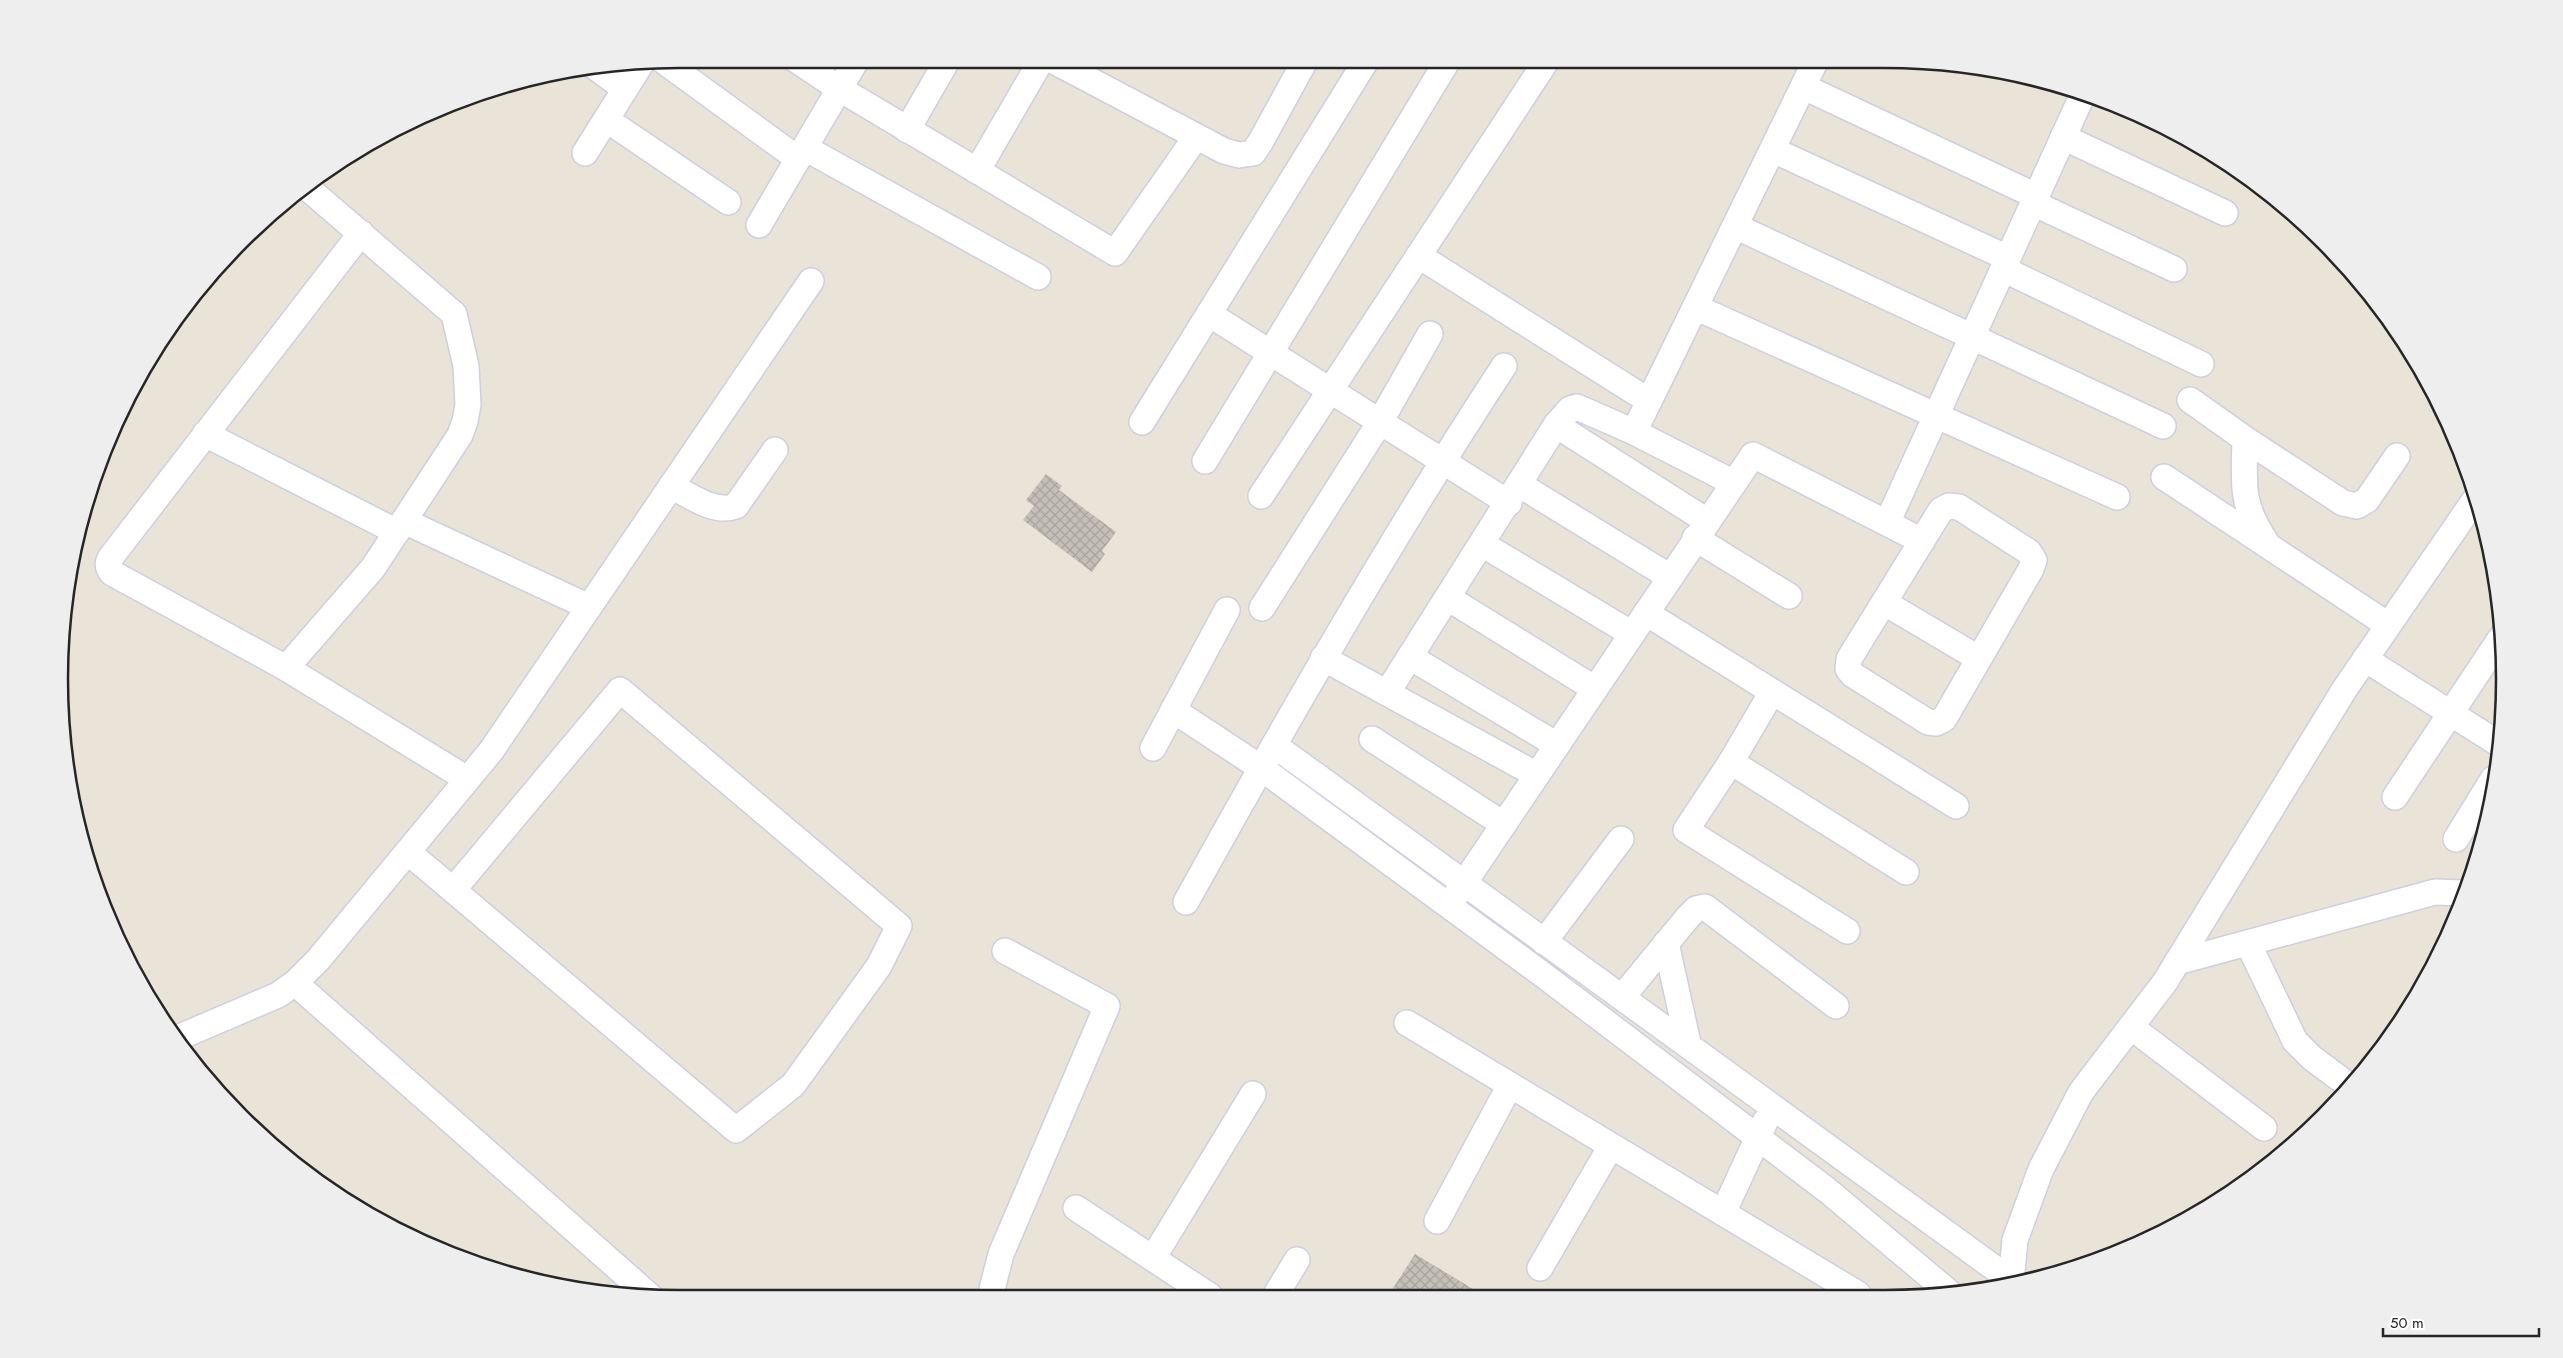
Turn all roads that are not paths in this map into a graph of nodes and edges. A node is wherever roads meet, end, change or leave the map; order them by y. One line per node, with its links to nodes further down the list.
1 (674, 68): 24 (street)
2 (808, 68): 16 (street)
3 (852, 68): 16 (street)
4 (943, 68): 19 (street)
5 (1037, 68): 25 (street)
6 (1067, 68): 20 (street)
7 (1301, 68): 20 (street)
8 (1361, 68): 39 (street)
9 (1443, 68): 42 (street)
10 (1542, 68): 33 (street)
11 (1812, 68): 14 (street)
12 (638, 69): 15 (street)
13 (603, 73): 15 (street)
14 (1804, 87): 22 (street); 27 (street)
15 (626, 89): 18 (street)
16 (840, 89): 19 (street); 24 (street)
17 (2080, 100): 21 (street)
18 (606, 120): 23 (street); 28 (street)
19 (907, 130): 25 (street)
20 (1196, 137): 25 (street)
21 (2063, 137): 27 (street); 29 (street)
22 (1773, 150): 31 (street); 34 (street)
23 (586, 153)
24 (802, 153): 30 (street); 36 (street)
25 (977, 171)
26 (311, 191): 32 (street)
27 (2035, 200): 34 (street); 35 (street)
28 (728, 202)
29 (2225, 213)
30 (759, 225)
31 (1735, 226): 38 (street); 41 (street)
32 (361, 233): 54 (street); 68 (street)
33 (1419, 256): 45 (street); 47 (street)
34 (2005, 263): 41 (street); 43 (street)
35 (2174, 269)
36 (1038, 276)
37 (811, 281): 62 (street)
38 (1694, 307): 47 (street); 48 (street)
39 (1209, 314): 42 (street); 49 (street)
40 (1430, 334): 50 (street)
41 (1972, 336): 48 (street); 52 (street)
42 (1270, 353): 45 (street); 58 (street)
43 (2201, 364)
44 (1504, 366): 59 (street)
45 (1330, 391): 50 (street); 64 (street)
46 (2190, 400): 55 (street)
47 (1649, 401): 53 (street)
48 (1936, 415): 65 (street); 67 (street)
49 (1142, 422)
50 (1380, 422): 59 (street); 78 (street)
51 (1556, 425): 53 (street); 63 (street); 69 (street)
52 (2163, 426)
53 (1634, 432): 61 (street)
54 (205, 434): 68 (street); 88 (street)
55 (2245, 439): 57 (street); 72 (street)
56 (774, 450): 62 (street)
57 (2397, 456)
58 (1205, 460)
59 (1442, 461): 63 (street); 84 (street)
60 (2164, 477): 72 (street)
61 (1734, 483): 67 (street); 69 (street)
62 (671, 486): 77 (street)
63 (1514, 494): 71 (street); 73 (street)
64 (1261, 496)
65 (2117, 497)
66 (2470, 505): 81 (street)
67 (1887, 523): 70 (street)
68 (401, 526): 77 (street); 88 (street)
69 (1701, 529): 73 (street); 74 (street)
70 (1922, 541): 76 (street); 86 (street)
71 (1482, 544): 75 (street); 82 (street)
72 (2269, 546): 81 (street)
73 (1670, 577): 80 (street)
74 (1788, 596)
75 (1448, 598): 85 (street); 89 (street)
76 (1885, 604): 86 (street); 86 (street)
77 (588, 607): 102 (street)
78 (1262, 608)
79 (1227, 610): 92 (street)
80 (1646, 613): 82 (street); 90 (street)
81 (2388, 625): 87 (street)
82 (1632, 634): 89 (street)
83 (2494, 648): 93 (street)
84 (1324, 658): 91 (street); 96 (street)
85 (1410, 658): 91 (street); 97 (street)
86 (1978, 658)
87 (2365, 659): 93 (street); 121 (street)
88 (286, 668): 102 (street)
89 (1595, 689): 97 (street)
90 (1772, 692): 99 (street); 105 (street)
91 (1387, 693): 101 (street)
92 (1173, 710): 98 (street); 100 (street)
93 (2452, 714): 94 (street); 104 (street)
94 (2492, 736)
95 (1372, 739): 106 (street)
96 (1274, 745): 100 (street); 111 (street)
97 (1557, 745): 101 (street)
98 (1153, 748)
99 (1731, 762): 110 (street); 116 (street)
100 (1261, 768): 114 (street); 115 (street)
101 (1537, 775): 106 (street)
102 (467, 779): 109 (street)
103 (2485, 792): 108 (street)
104 (2395, 797)
105 (1956, 806)
106 (1503, 824): 111 (street)
107 (1621, 839): 117 (street)
108 (2456, 839)
109 (408, 852): 112 (street); 122 (street)
110 (1906, 872)
111 (1465, 882): 115 (street); 117 (street)
112 (453, 890): 112 (street)
113 (2457, 893): 119 (street)
114 (1186, 902)
115 (1449, 905): 134 (street)
116 (1847, 931)
117 (1544, 942): 123 (street)
118 (1666, 943): 123 (street); 124 (street); 128 (street)
119 (2248, 943): 121 (street); 129 (street)
120 (1006, 951): 146 (street)
121 (2177, 962): 126 (street)
122 (295, 983): 127 (street); 145 (street)
123 (1623, 996): 128 (street)
124 (1836, 1006)
125 (1407, 1023): 130 (street)
126 (2131, 1027): 133 (street); 142 (street)
127 (183, 1036)
128 (1688, 1044): 132 (street)
129 (2344, 1082)
130 (1510, 1085): 135 (street); 138 (street)
131 (1253, 1094): 139 (street)
132 (1773, 1106): 134 (street); 143 (street)
133 (2264, 1128)
134 (1758, 1138): 137 (street); 144 (street)
135 (1611, 1146): 137 (street); 141 (street)
136 (1076, 1208): 139 (street)
137 (1723, 1213): 149 (street)
138 (1437, 1221)
139 (1153, 1258): 147 (street)
140 (1297, 1260): 148 (street)
141 (1540, 1268)
142 (2011, 1277)
143 (2007, 1278)
144 (1943, 1287)
145 (642, 1289)
146 (992, 1290)
147 (1201, 1290)
148 (1279, 1290)
149 (1851, 1290)

